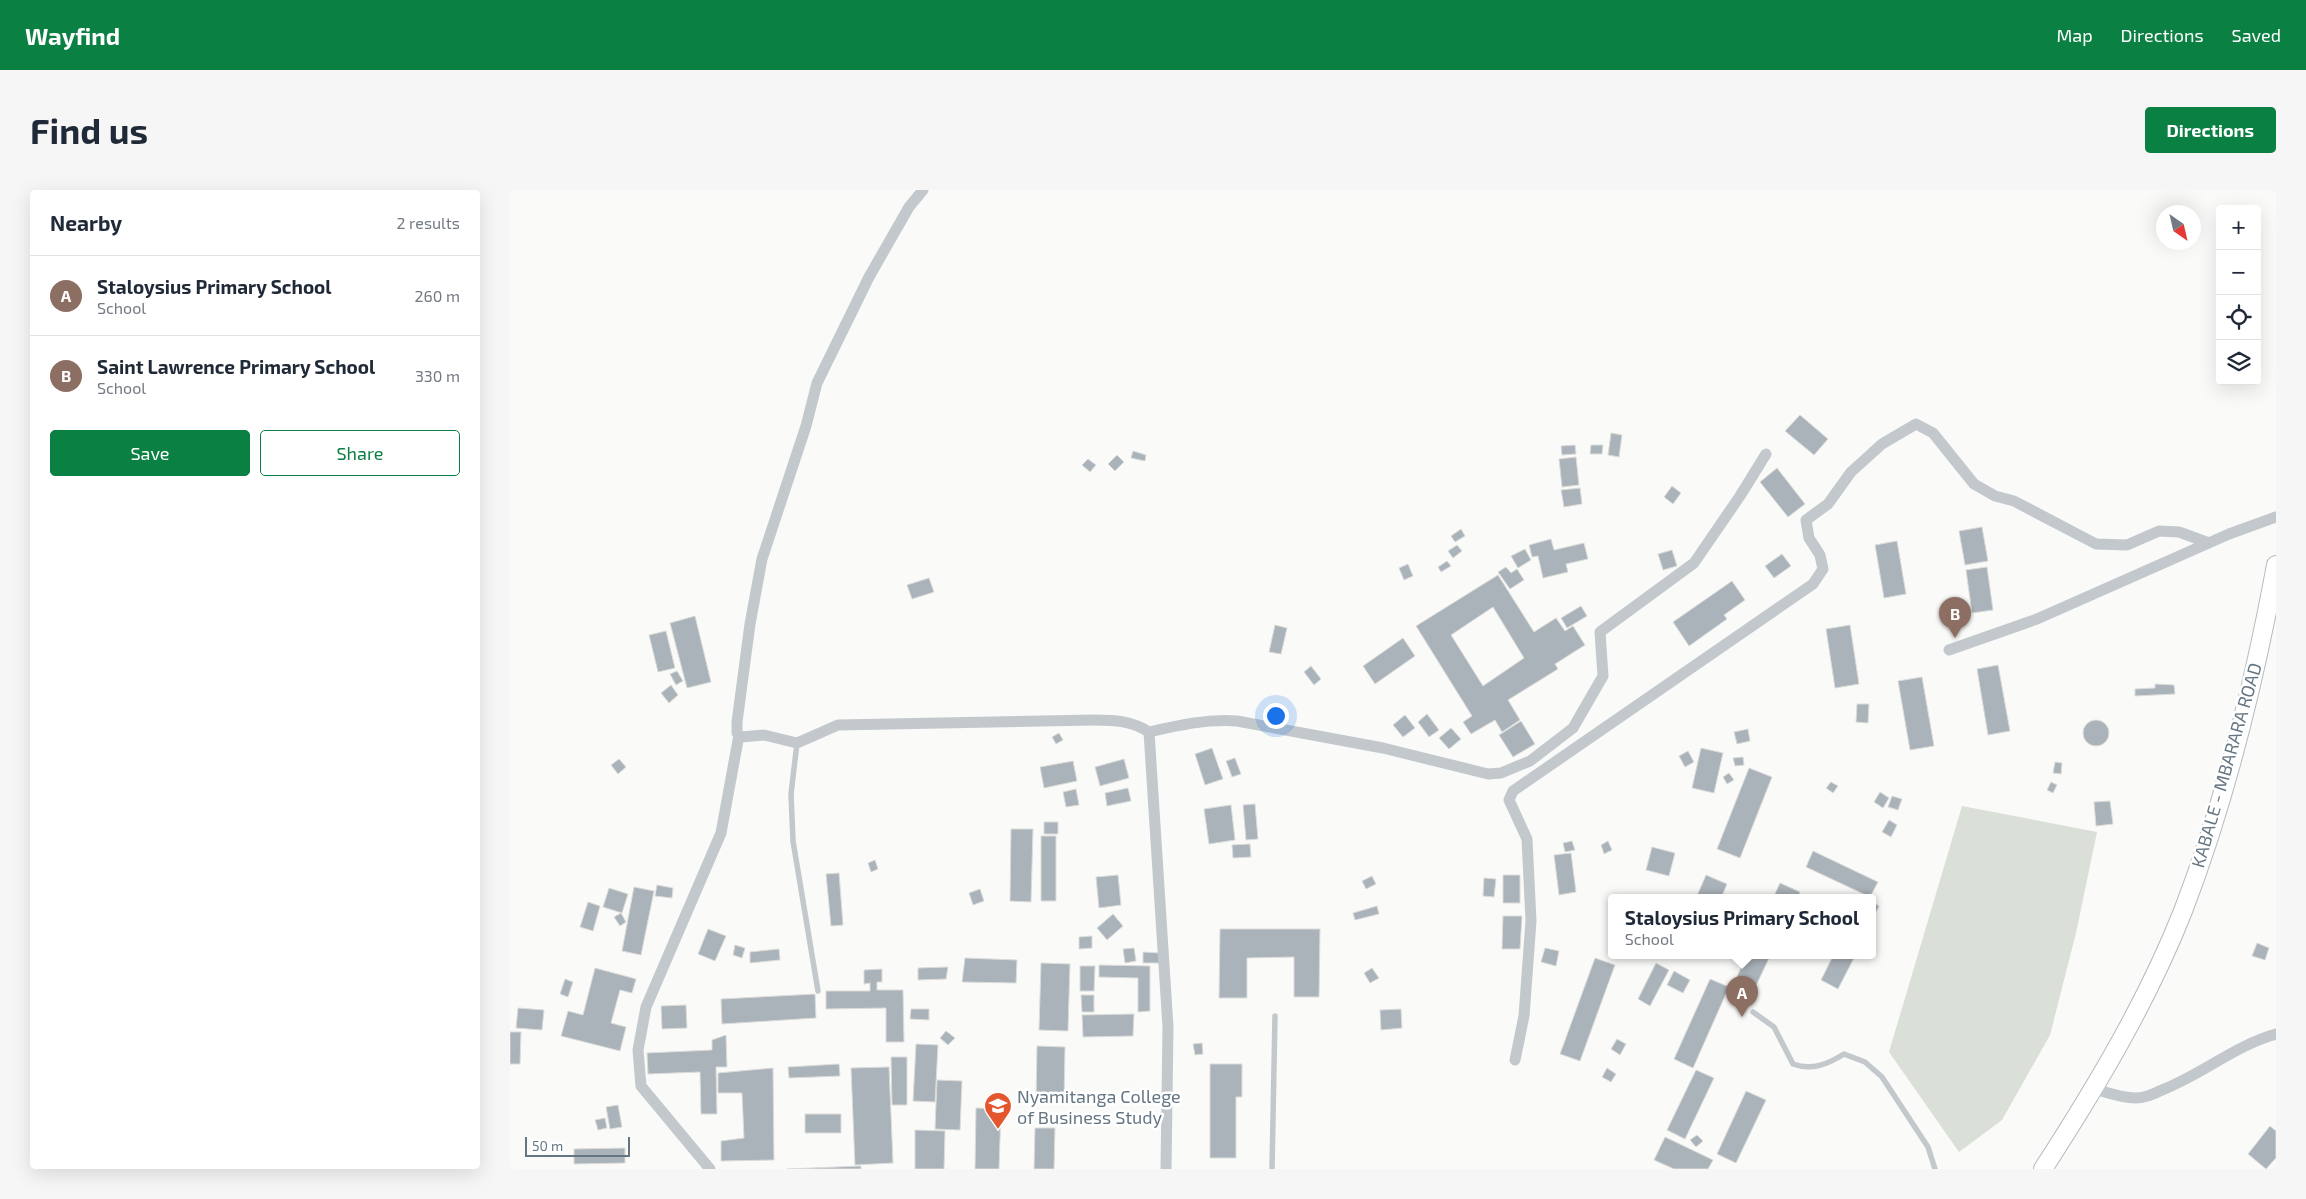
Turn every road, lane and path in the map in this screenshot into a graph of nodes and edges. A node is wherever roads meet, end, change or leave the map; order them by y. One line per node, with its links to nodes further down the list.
1 (923, 190): 8 (street)
2 (1766, 454): 7 (street)
3 (2276, 517): 4 (street)
4 (2209, 543): 6 (street); 14 (street)
5 (2276, 565): 15 (main road, KABALE - MBARARA ROAD)
6 (1948, 650)
7 (1149, 732): 9 (street); 17 (street)
8 (739, 735): 9 (street); 16 (street)
9 (797, 743): 10 (lane)
10 (818, 992)
11 (1753, 1012): 19 (lane)
12 (1275, 1016): 18 (lane)
13 (2276, 1034): 15 (street)
14 (1515, 1060)
15 (2095, 1089): 20 (main road, KABALE - MBARARA ROAD)
16 (710, 1169)
17 (1166, 1169)
18 (1272, 1169)
19 (1935, 1169)
20 (2043, 1169)

